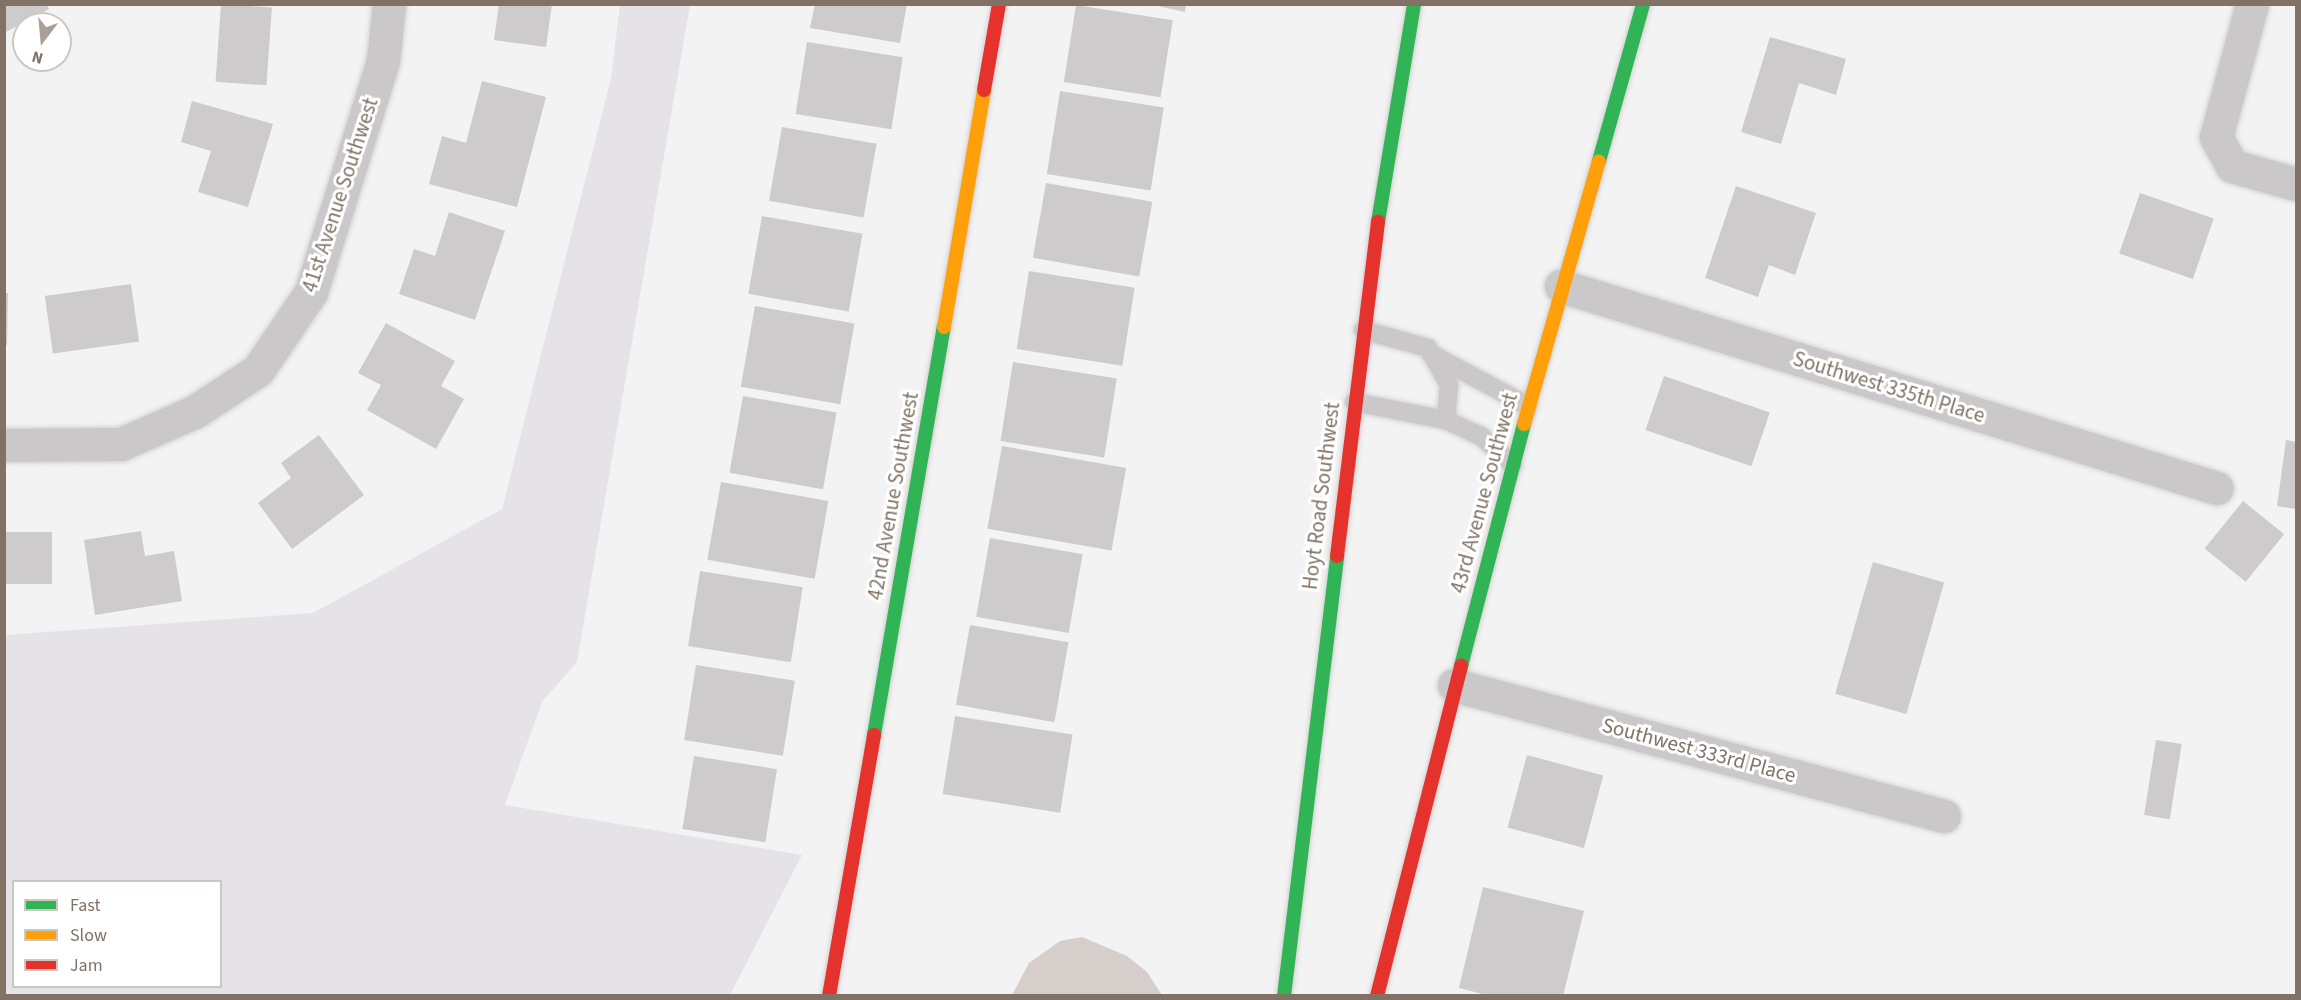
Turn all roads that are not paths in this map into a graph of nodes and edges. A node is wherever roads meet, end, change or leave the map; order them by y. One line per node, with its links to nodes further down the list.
1 (389, 4): 13 (street, 41st Avenue Southwest)
2 (999, 4): 18 (street, 42nd Avenue Southwest)
3 (1414, 4): 8 (street, Hoyt Road Southwest)
4 (1643, 4): 7 (street, 43rd Avenue Southwest)
5 (2252, 4): 6 (street)
6 (2296, 184)
7 (1560, 286): 11 (street, 43rd Avenue Southwest); 15 (street, Southwest 335th Place)
8 (1363, 330): 9 (lane); 10 (street, Hoyt Road Southwest)
9 (1431, 354): 11 (lane); 12 (lane)
10 (1354, 402): 12 (lane); 19 (street, Hoyt Road Southwest)
11 (1528, 406): 14 (street, 43rd Avenue Southwest)
12 (1446, 420): 14 (lane)
13 (4, 445)
14 (1513, 465): 16 (street, 43rd Avenue Southwest)
15 (2217, 488)
16 (1454, 685): 17 (street, Southwest 333rd Place); 20 (street, 43rd Avenue Southwest)
17 (1944, 816)
18 (829, 996)
19 (1284, 996)
20 (1377, 996)

